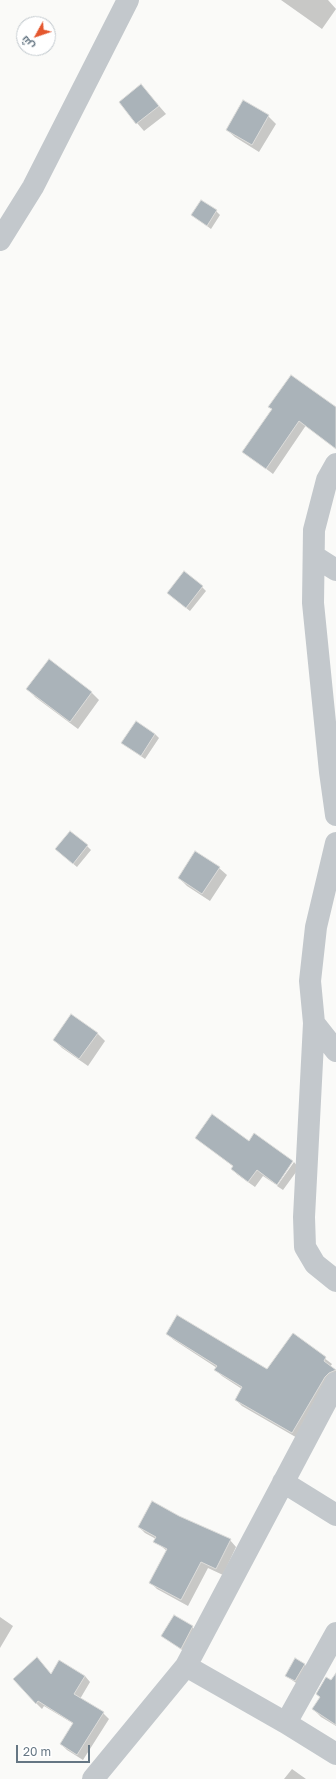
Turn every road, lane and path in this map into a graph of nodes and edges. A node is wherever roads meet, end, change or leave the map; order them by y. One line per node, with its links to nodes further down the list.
1 (128, 0): 2 (street)
2 (0, 240)
3 (336, 464): 4 (street)
4 (314, 556): 5 (street); 6 (street)
5 (336, 570)
6 (336, 815)
7 (336, 843): 8 (street)
8 (314, 1023): 9 (street); 10 (street)
9 (336, 1051)
10 (336, 1282)
11 (336, 1383): 12 (street)
12 (283, 1482): 13 (street); 15 (street)
13 (336, 1516)
14 (336, 1633): 16 (street)
15 (186, 1666): 16 (street); 18 (street)
16 (286, 1723): 17 (street)
17 (336, 1754)
18 (93, 1779)

